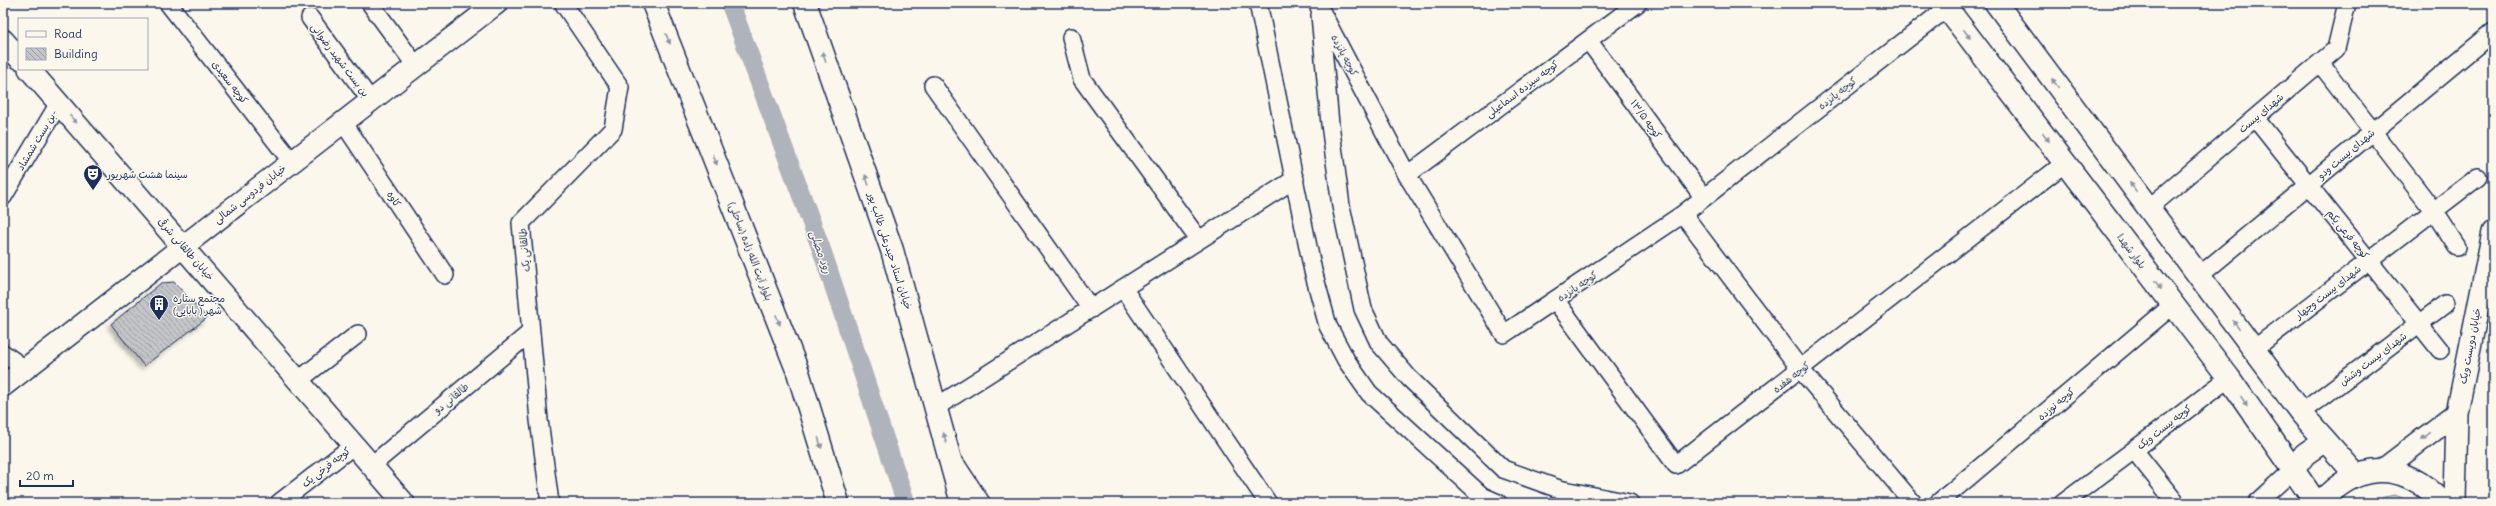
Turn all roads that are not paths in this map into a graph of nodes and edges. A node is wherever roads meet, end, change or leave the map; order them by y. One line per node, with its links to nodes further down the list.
1 (168, 3): 28 (street, کوچه سعیدی)
2 (370, 3): 20 (street)
3 (497, 3): 20 (street, خیابان فردوسی شمالی)
4 (563, 3): 52 (street, طالقانی یک)
5 (654, 3): 77 (main road, بلوار آیت الله زاده (ساحلی), one-way to 77)
6 (806, 3): 62 (main road, خیابان استاد حیدرعلی طالب پور, one-way to 6)
7 (1258, 3): 32 (street)
8 (1638, 3): 17 (street, کوچه سیزده اسماعیلی)
9 (2347, 3): 19 (street, شهدای بیست)
10 (1320, 4): 30 (street, کوچه پانزده); 82 (street)
11 (1945, 5): 29 (main road, بلوار شهدا, one-way to 29); 35 (street, کوچه پانزده)
12 (2004, 6): 36 (main road, one-way to 12)
13 (310, 18): 23 (street, بن بست شهید رضوانی)
14 (2493, 32): 27 (street, شهدای بیست ودو)
15 (1071, 37): 40 (street)
16 (3, 40): 18 (street)
17 (1588, 40): 30 (street, کوچه سیزده اسماعیلی); 35 (street, کوچه ۱۳/۵)
18 (18, 57)
19 (2320, 63): 25 (street, شهدای بیست); 27 (street)
20 (416, 66): 23 (street, خیابان فردوسی شمالی)
21 (30, 70): 24 (street, خیابان طالقانی شرقی)
22 (934, 85): 50 (street)
23 (371, 101): 26 (street, خیابان فردوسی شمالی)
24 (58, 103): 34 (street, بن بست شمشاد-); 41 (street, خیابان طالقانی شرقی, one-way to 41)
25 (2255, 118): 33 (street, کوچه فرعی یکم); 36 (street, شهدای بیست)
26 (342, 122): 28 (street, خیابان فردوسی شمالی); 44 (street, کاوه)
27 (2372, 132): 33 (street, شهدای بیست ودو); 37 (street)
28 (292, 162): 41 (street, خیابان فردوسی شمالی)
29 (2065, 163): 49 (main road, بلوار شهدا, one-way to 49); 58 (street, کوچه هفده)
30 (1407, 175): 47 (street, کوچه پانزده)
31 (2478, 177): 37 (street, شهدای بیست وچهار)
32 (1295, 179): 40 (street); 73 (street)
33 (2308, 185): 43 (street, کوچه فرعی یکم); 45 (street, شهدای بیست ودو)
34 (3, 197)
35 (1704, 198): 38 (street, کوچه پانزده)
36 (2149, 208): 45 (main road)
37 (2433, 210): 42 (street); 43 (street, شهدای بیست وچهار)
38 (1683, 214): 47 (street, کوچه پانزده); 58 (street)
39 (2493, 232): 64 (street, خیابان دویست ویک)
40 (1199, 240): 46 (street)
41 (184, 246): 57 (street, خیابان فردوسی شمالی); 60 (street, خیابان طالقانی شرقی)
42 (2457, 247)
43 (2369, 260): 51 (street, کوچه فرعی یکم); 54 (street, شهدای بیست وچهار)
44 (445, 275)
45 (2199, 276): 54 (main road, one-way to 45)
46 (1123, 288): 50 (street); 80 (street)
47 (1556, 301): 58 (street, کوچه هفده)
48 (2445, 304): 51 (street, شهدای بیست وشش)
49 (2173, 305): 59 (main road, بلوار شهدا); 84 (street, کوچه نوزده)
50 (1091, 309): 62 (street)
51 (2420, 323): 55 (street, کوچه فرعی یکم); 63 (street, شهدای بیست وشش)
52 (531, 332): 69 (street, طالقانی دو); 76 (street, طالقانی یک)
53 (358, 334): 60 (street)
54 (2254, 349): 63 (main road)
55 (2440, 350)
56 (3, 353): 57 (street)
57 (25, 369): 61 (street, خیابان فردوسی شمالی)
58 (1801, 370): 83 (street)
59 (2228, 378): 67 (street, کوچه بیست ویک); 70 (main road, بلوار شهدا, one-way to 70)
60 (299, 380): 66 (street, خیابان طالقانی شرقی)
61 (3, 386)
62 (936, 407): 68 (main road, خیابان استاد حیدرعلی طالب پور, one-way to 62)
63 (2301, 413): 65 (main road)
64 (2457, 413): 71 (street, one-way to 71); 91 (street, خیابان دویست ویک)
65 (2324, 440): 70 (main road); 72 (main road)
66 (354, 445): 69 (street, خیابان طالقانی شرقی); 74 (street, کوچه فرخی یک)
67 (2134, 450): 85 (street); 86 (street, کوچه بیست ویک)
68 (953, 463): 78 (main road, خیابان استاد حیدرعلی طالب پور); 79 (street)
69 (372, 465): 75 (street, خیابان طالقانی شرقی)
70 (2292, 471): 87 (street); 88 (main road, بلوار شهدا)
71 (2381, 471): 72 (main road); 90 (main road)
72 (2356, 475): 89 (main road)
73 (1483, 499): 81 (street)
74 (279, 503)
75 (404, 503)
76 (550, 503)
77 (838, 503)
78 (962, 503)
79 (978, 503)
80 (1268, 503)
81 (1498, 503)
82 (1630, 503)
83 (1912, 503)
84 (1938, 503)
85 (2063, 503)
86 (2176, 503)
87 (2257, 503)
88 (2316, 503)
89 (2320, 503)
90 (2443, 503)
91 (2456, 503)

